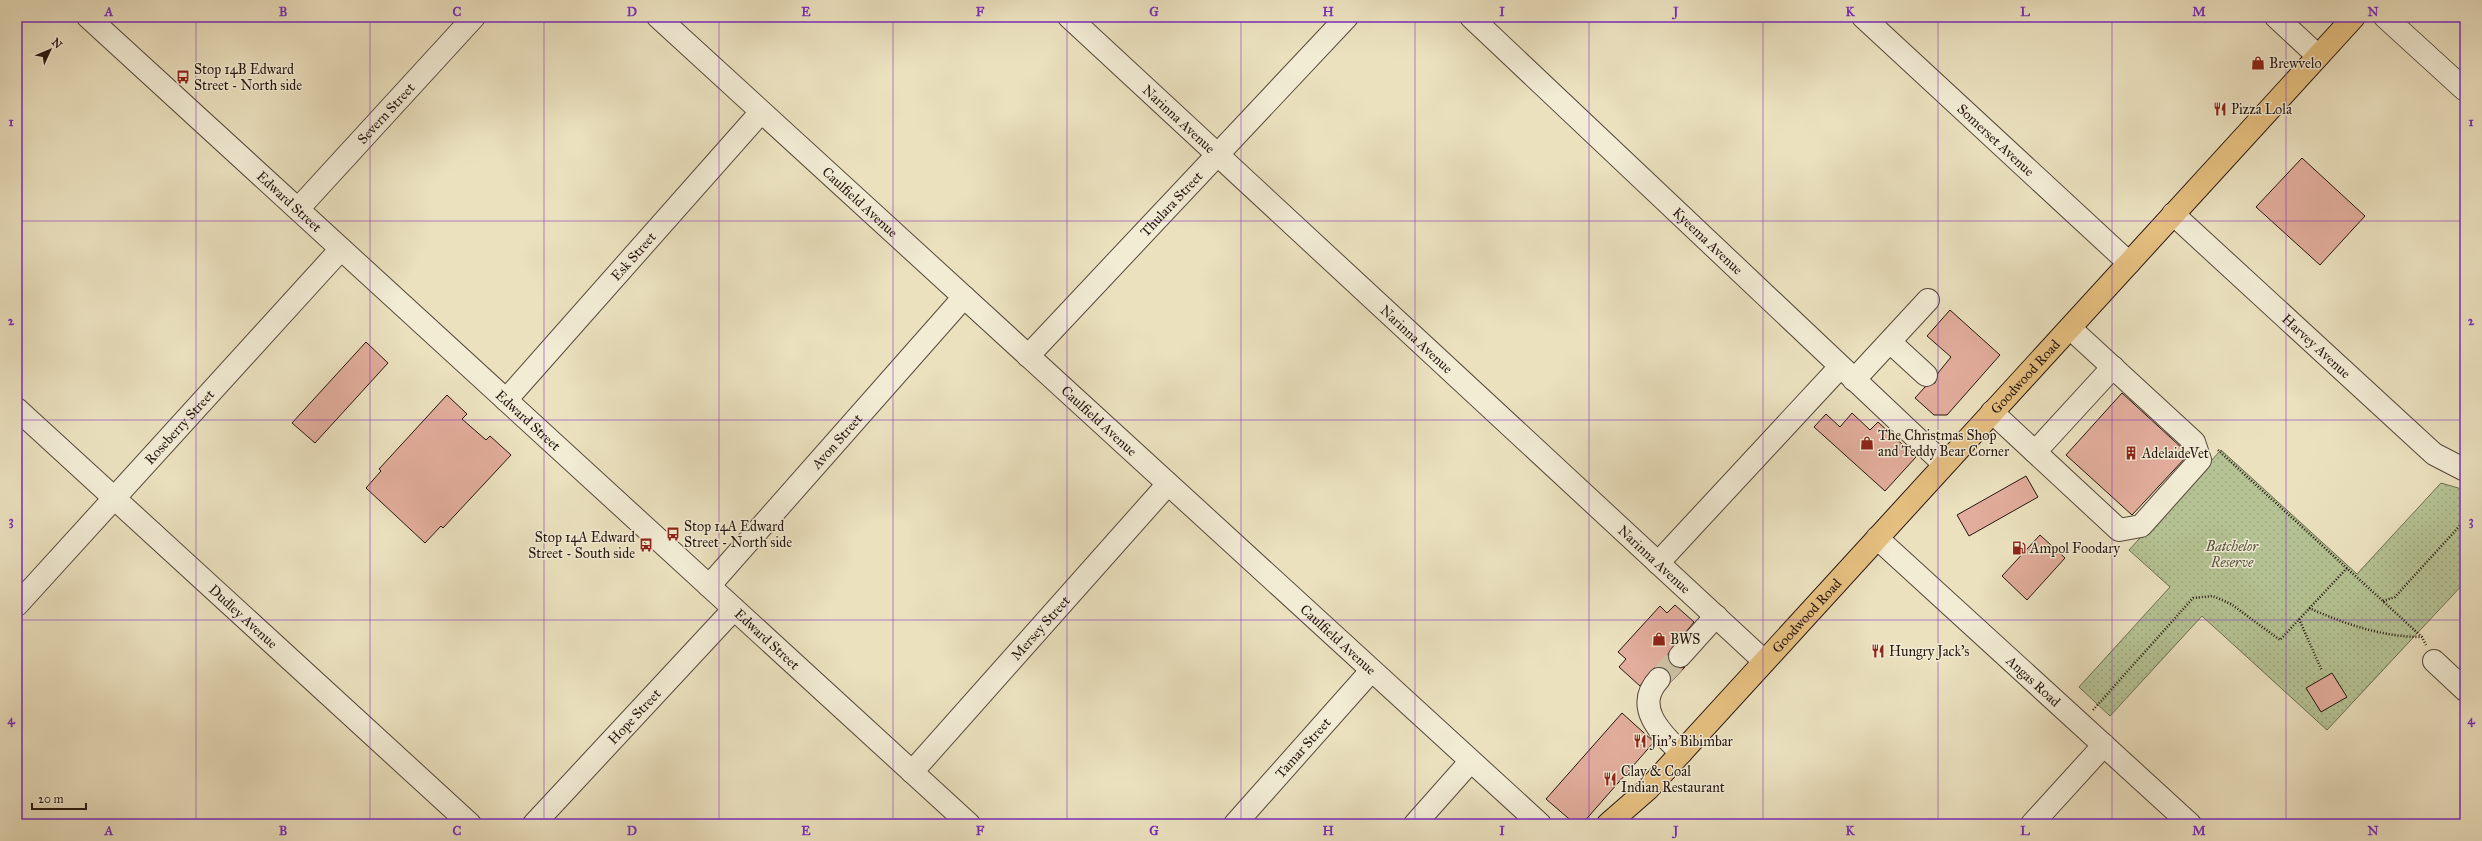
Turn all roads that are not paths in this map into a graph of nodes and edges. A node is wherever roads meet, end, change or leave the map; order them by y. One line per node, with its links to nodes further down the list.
1 (474, 17): 15 (street, Severn Street)
2 (658, 17): 13 (street, Caulfield Avenue)
3 (1069, 17): 14 (street, Narinna Avenue)
4 (1347, 17): 14 (street, Thulara Street)
5 (1470, 17): 25 (street, Kyeema Avenue)
6 (1863, 17): 18 (street, Somerset Avenue)
7 (2276, 17): 11 (street)
8 (2354, 17): 11 (main road, Goodwood Road)
9 (2385, 17): 12 (street)
10 (97, 20): 15 (street, Edward Street)
11 (2318, 56): 16 (main road, Goodwood Road)
12 (2465, 90)
13 (761, 112): 19 (street, Caulfield Avenue); 27 (street, Esk Street)
14 (1219, 154): 23 (street, Thulara Street); 36 (street, Narinna Avenue)
15 (298, 209): 17 (street, Edward Street)
16 (2173, 214): 18 (main road, Goodwood Road); 32 (street, Harvey Avenue)
17 (341, 249): 27 (street, Edward Street); 34 (street, Roseberry Street)
18 (2129, 263): 21 (main road, Goodwood Road)
19 (964, 297): 23 (street, Caulfield Avenue); 37 (street, Avon Street)
20 (1928, 300): 22 (street)
21 (2070, 328): 24 (street); 29 (main road, Goodwood Road)
22 (1890, 342): 25 (street); 26 (street)
23 (1028, 356): 33 (street, Caulfield Avenue)
24 (2113, 367): 30 (street); 30 (street)
25 (1847, 373): 31 (street, Kyeema Avenue); 36 (street)
26 (1926, 375)
27 (506, 400): 37 (street, Edward Street)
28 (17, 409): 34 (street, Dudley Avenue)
29 (1992, 412): 30 (street); 31 (main road, Goodwood Road)
30 (2035, 452)
31 (1944, 464): 35 (main road, Goodwood Road)
32 (2465, 470)
33 (1168, 484): 44 (street, Caulfield Avenue); 50 (street, Mersey Street)
34 (114, 498): 38 (street, Roseberry Street); 52 (street, Dudley Avenue)
35 (1877, 538): 43 (main road, Goodwood Road); 47 (street, Angas Road)
36 (1658, 563): 40 (street, Narinna Avenue)
37 (709, 586): 39 (street, Edward Street)
38 (17, 605)
39 (734, 609): 50 (street, Edward Street); 53 (street, Hope Street)
40 (1716, 616): 41 (street); 43 (street, Narinna Avenue)
41 (1680, 656)
42 (2434, 661): 46 (street)
43 (1764, 662): 48 (main road, Goodwood Road)
44 (1371, 671): 49 (street, Caulfield Avenue); 55 (street, Tamar Street)
45 (1659, 679): 48 (street)
46 (2465, 690)
47 (2104, 745): 60 (street); 61 (street, Angas Road)
48 (1681, 753): 51 (main road, Goodwood Road)
49 (1470, 762): 56 (street); 57 (street, Caulfield Avenue)
50 (912, 772): 54 (street, Edward Street)
51 (1648, 789): 58 (main road, Goodwood Road); 59 (main road, Goodwood Road)
52 (470, 824)
53 (534, 824)
54 (969, 824)
55 (1235, 824)
56 (1415, 824)
57 (1540, 824)
58 (1608, 824)
59 (1624, 824)
60 (2032, 824)
61 (2190, 824)

